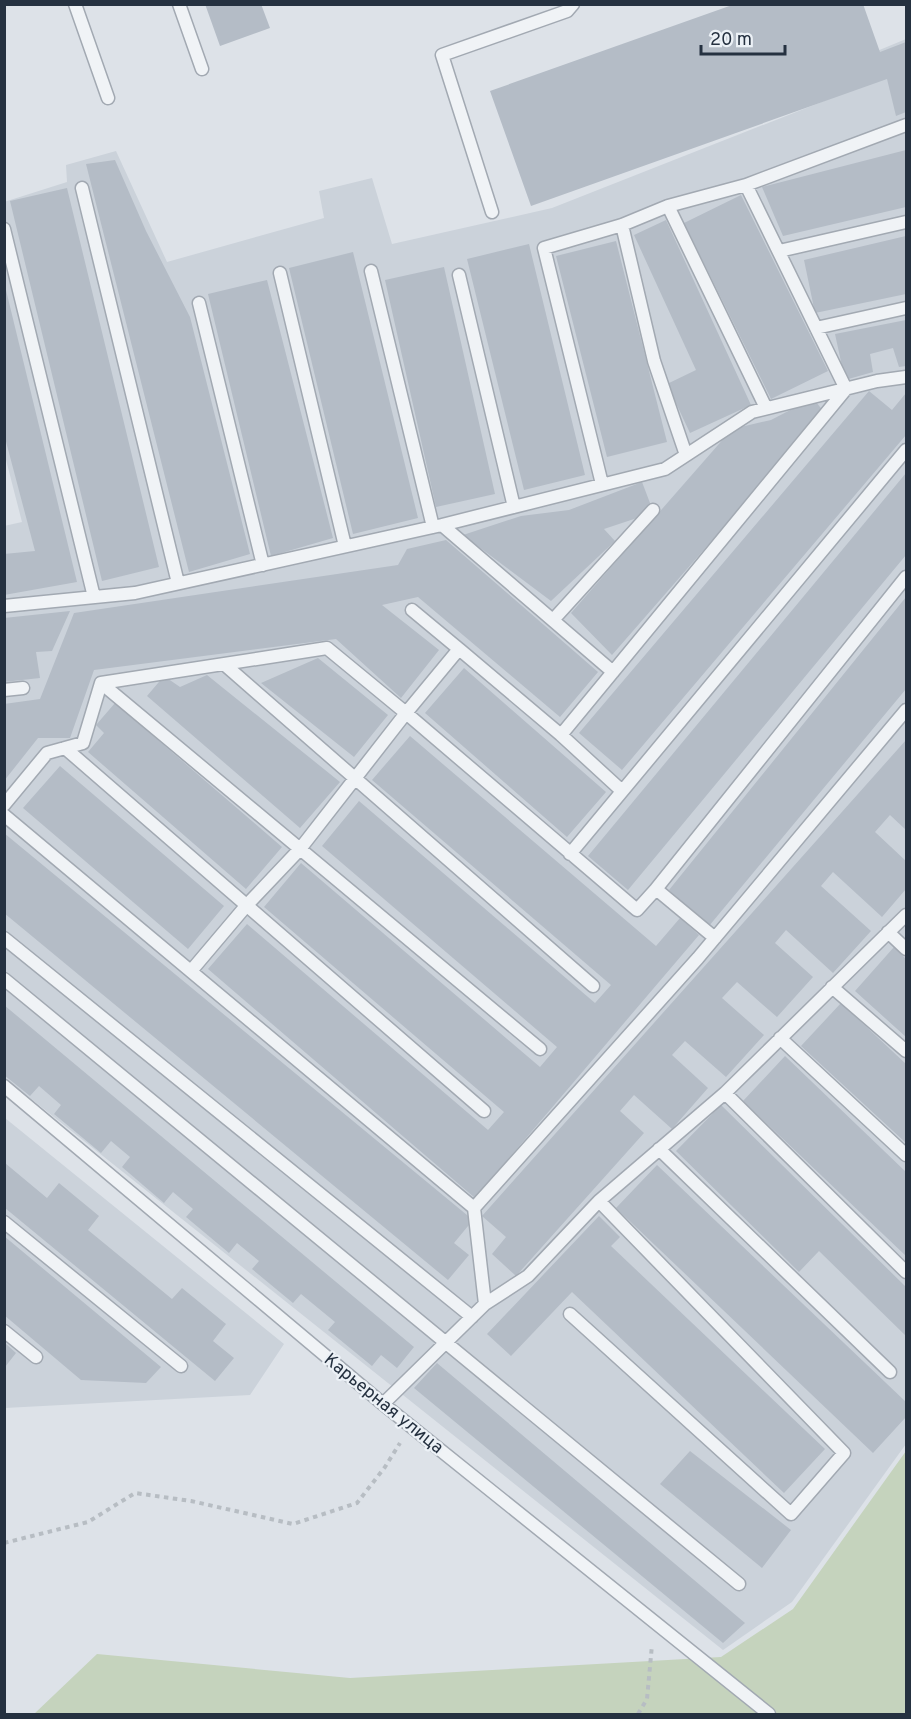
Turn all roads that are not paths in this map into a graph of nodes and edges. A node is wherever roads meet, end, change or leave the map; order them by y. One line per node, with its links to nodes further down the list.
1 (75, 4): 5 (lane)
2 (179, 4): 4 (lane)
3 (573, 4): 10 (lane)
4 (202, 69)
5 (108, 98)
6 (906, 125): 7 (lane)
7 (746, 185): 9 (lane); 14 (lane)
8 (82, 188): 33 (lane)
9 (668, 206): 12 (lane); 23 (lane)
10 (492, 212)
11 (906, 222): 14 (lane)
12 (622, 225): 25 (lane); 26 (lane)
13 (4, 229): 34 (lane)
14 (779, 252): 20 (lane)
15 (371, 272): 29 (lane)
16 (280, 273): 30 (lane)
17 (459, 275): 27 (lane)
18 (199, 303): 31 (lane)
19 (906, 308): 20 (lane)
20 (816, 328): 22 (lane)
21 (906, 377): 22 (lane)
22 (846, 389): 23 (lane); 40 (lane)
23 (766, 408): 25 (lane)
24 (906, 450): 49 (lane)
25 (686, 455): 26 (lane)
26 (602, 484): 27 (lane)
27 (514, 507): 29 (lane)
28 (653, 510): 37 (lane)
29 (437, 526): 30 (lane); 37 (lane)
30 (345, 546): 31 (lane)
31 (263, 565): 33 (lane)
32 (906, 577): 54 (lane)
33 (178, 583): 34 (lane)
34 (93, 597): 35 (lane)
35 (4, 606)
36 (412, 610): 38 (lane)
37 (553, 620): 40 (lane)
38 (459, 649): 45 (lane); 46 (lane)
39 (224, 664): 41 (lane); 45 (lane); 48 (lane)
40 (613, 672): 46 (lane)
41 (101, 683): 47 (lane); 52 (lane)
42 (22, 688): 43 (lane)
43 (4, 690)
44 (906, 710): 59 (lane)
45 (406, 712): 48 (lane); 53 (lane)
46 (561, 735): 49 (lane)
47 (65, 748): 50 (lane); 55 (lane)
48 (355, 778): 52 (lane); 63 (lane)
49 (622, 791): 53 (lane)
50 (4, 805)
51 (4, 814): 61 (lane)
52 (300, 849): 55 (lane); 66 (lane)
53 (570, 854): 54 (lane)
54 (656, 889): 59 (lane)
55 (246, 906): 61 (lane); 70 (lane)
56 (906, 915): 57 (lane)
57 (888, 932): 60 (lane); 64 (lane)
58 (4, 938): 79 (lane)
59 (715, 938): 74 (lane)
60 (906, 949)
61 (191, 971): 74 (lane)
62 (4, 979): 81 (lane)
63 (593, 986)
64 (832, 987): 65 (lane); 67 (lane)
65 (780, 1038): 69 (lane); 72 (lane)
66 (540, 1048)
67 (906, 1051)
68 (4, 1086): 85 (lane, Карьерная улица)
69 (725, 1093): 71 (lane); 76 (lane)
70 (484, 1112)
71 (659, 1149): 73 (lane); 84 (lane)
72 (906, 1155)
73 (599, 1201): 77 (lane); 78 (lane)
74 (474, 1208): 77 (lane)
75 (4, 1222): 83 (lane)
76 (906, 1272)
77 (485, 1304): 79 (lane)
78 (570, 1314)
79 (472, 1317): 81 (lane)
80 (4, 1331): 82 (lane)
81 (447, 1341): 85 (lane); 86 (lane)
82 (36, 1357)
83 (181, 1366)
84 (890, 1372)
85 (384, 1404): 87 (lane, Карьерная улица)
86 (740, 1584)
87 (769, 1714)

